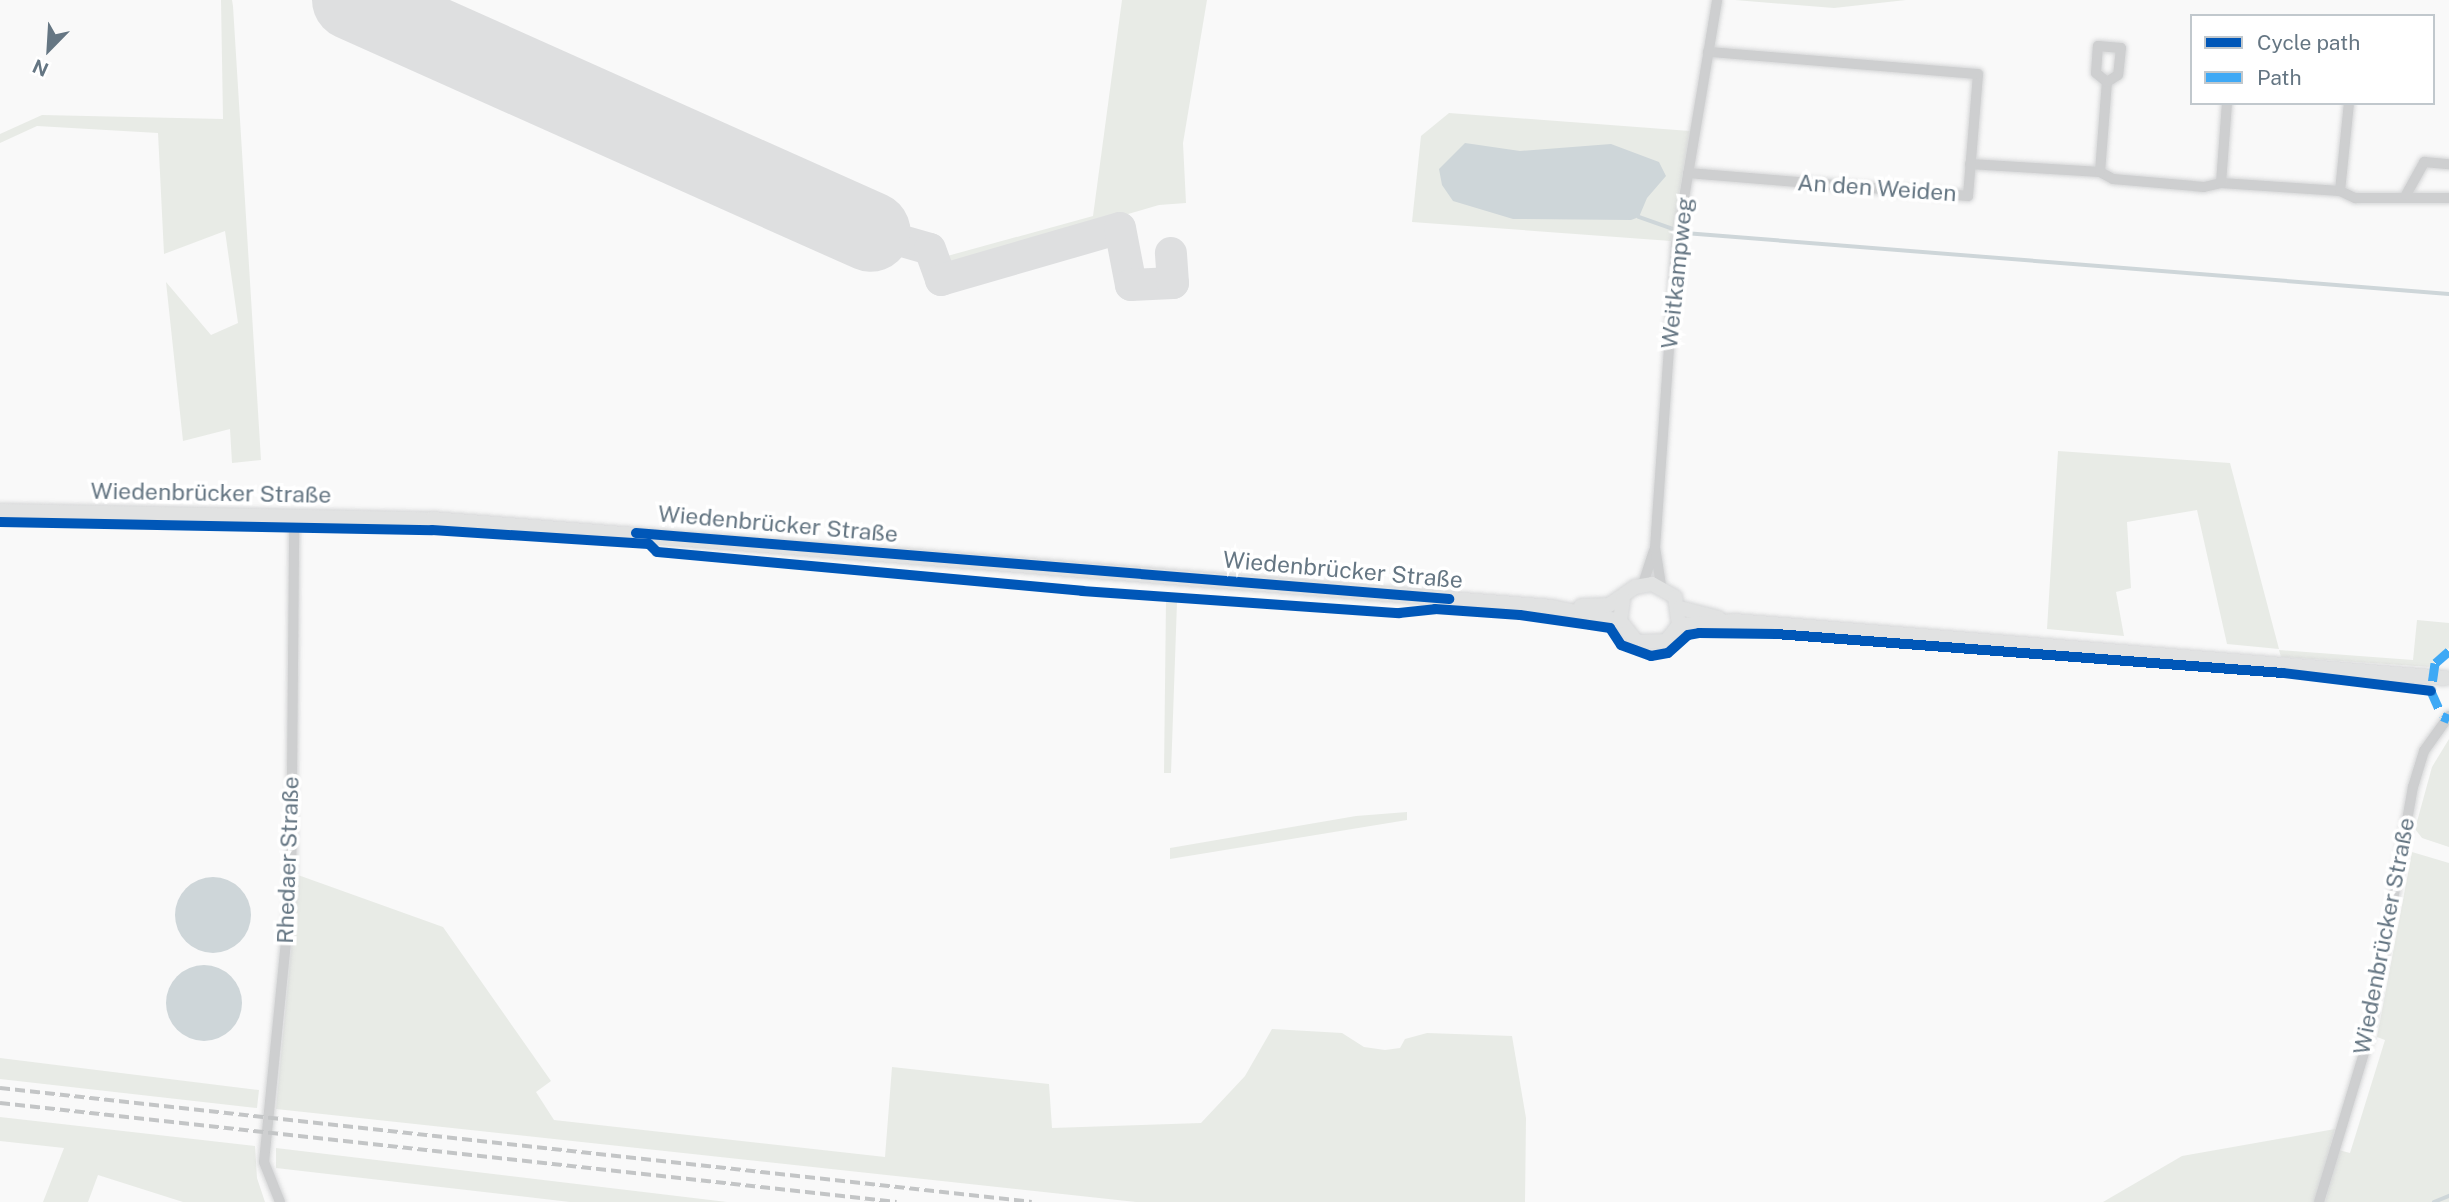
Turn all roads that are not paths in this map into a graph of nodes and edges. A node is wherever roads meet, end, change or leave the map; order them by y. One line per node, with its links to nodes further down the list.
1 (1717, 0): 2 (street, Weitkampweg)
2 (1708, 52): 6 (street, An den Weiden); 9 (street, Weitkampweg)
3 (2108, 82): 8 (street)
4 (2227, 105): 10 (street)
5 (2349, 105): 11 (street)
6 (1970, 164): 8 (street); 9 (street, An den Weiden)
7 (2449, 164): 12 (street)
8 (2100, 172): 10 (street)
9 (1688, 173): 16 (street, Weitkampweg)
10 (2221, 183): 11 (street)
11 (2340, 191): 12 (street)
12 (2406, 195): 13 (street)
13 (2449, 198)
14 (0, 511): 15 (street, Wiedenbrücker Straße)
15 (294, 514): 20 (street, Wiedenbrücker Straße); 28 (street, Rhedaer Straße)
16 (1655, 548): 17 (street); 18 (street)
17 (1643, 584): 18 (street); 19 (street)
18 (1661, 585): 21 (street)
19 (1623, 599): 20 (street); 22 (street)
20 (1552, 607): 22 (street)
21 (1680, 608): 23 (street); 24 (street)
22 (1620, 621): 24 (street)
23 (1734, 621): 24 (street); 25 (street)
24 (1679, 625)
25 (2448, 674): 26 (street)
26 (2449, 693)
27 (2449, 716): 29 (street, Wiedenbrücker Straße)
28 (280, 1202)
29 (2319, 1202)

